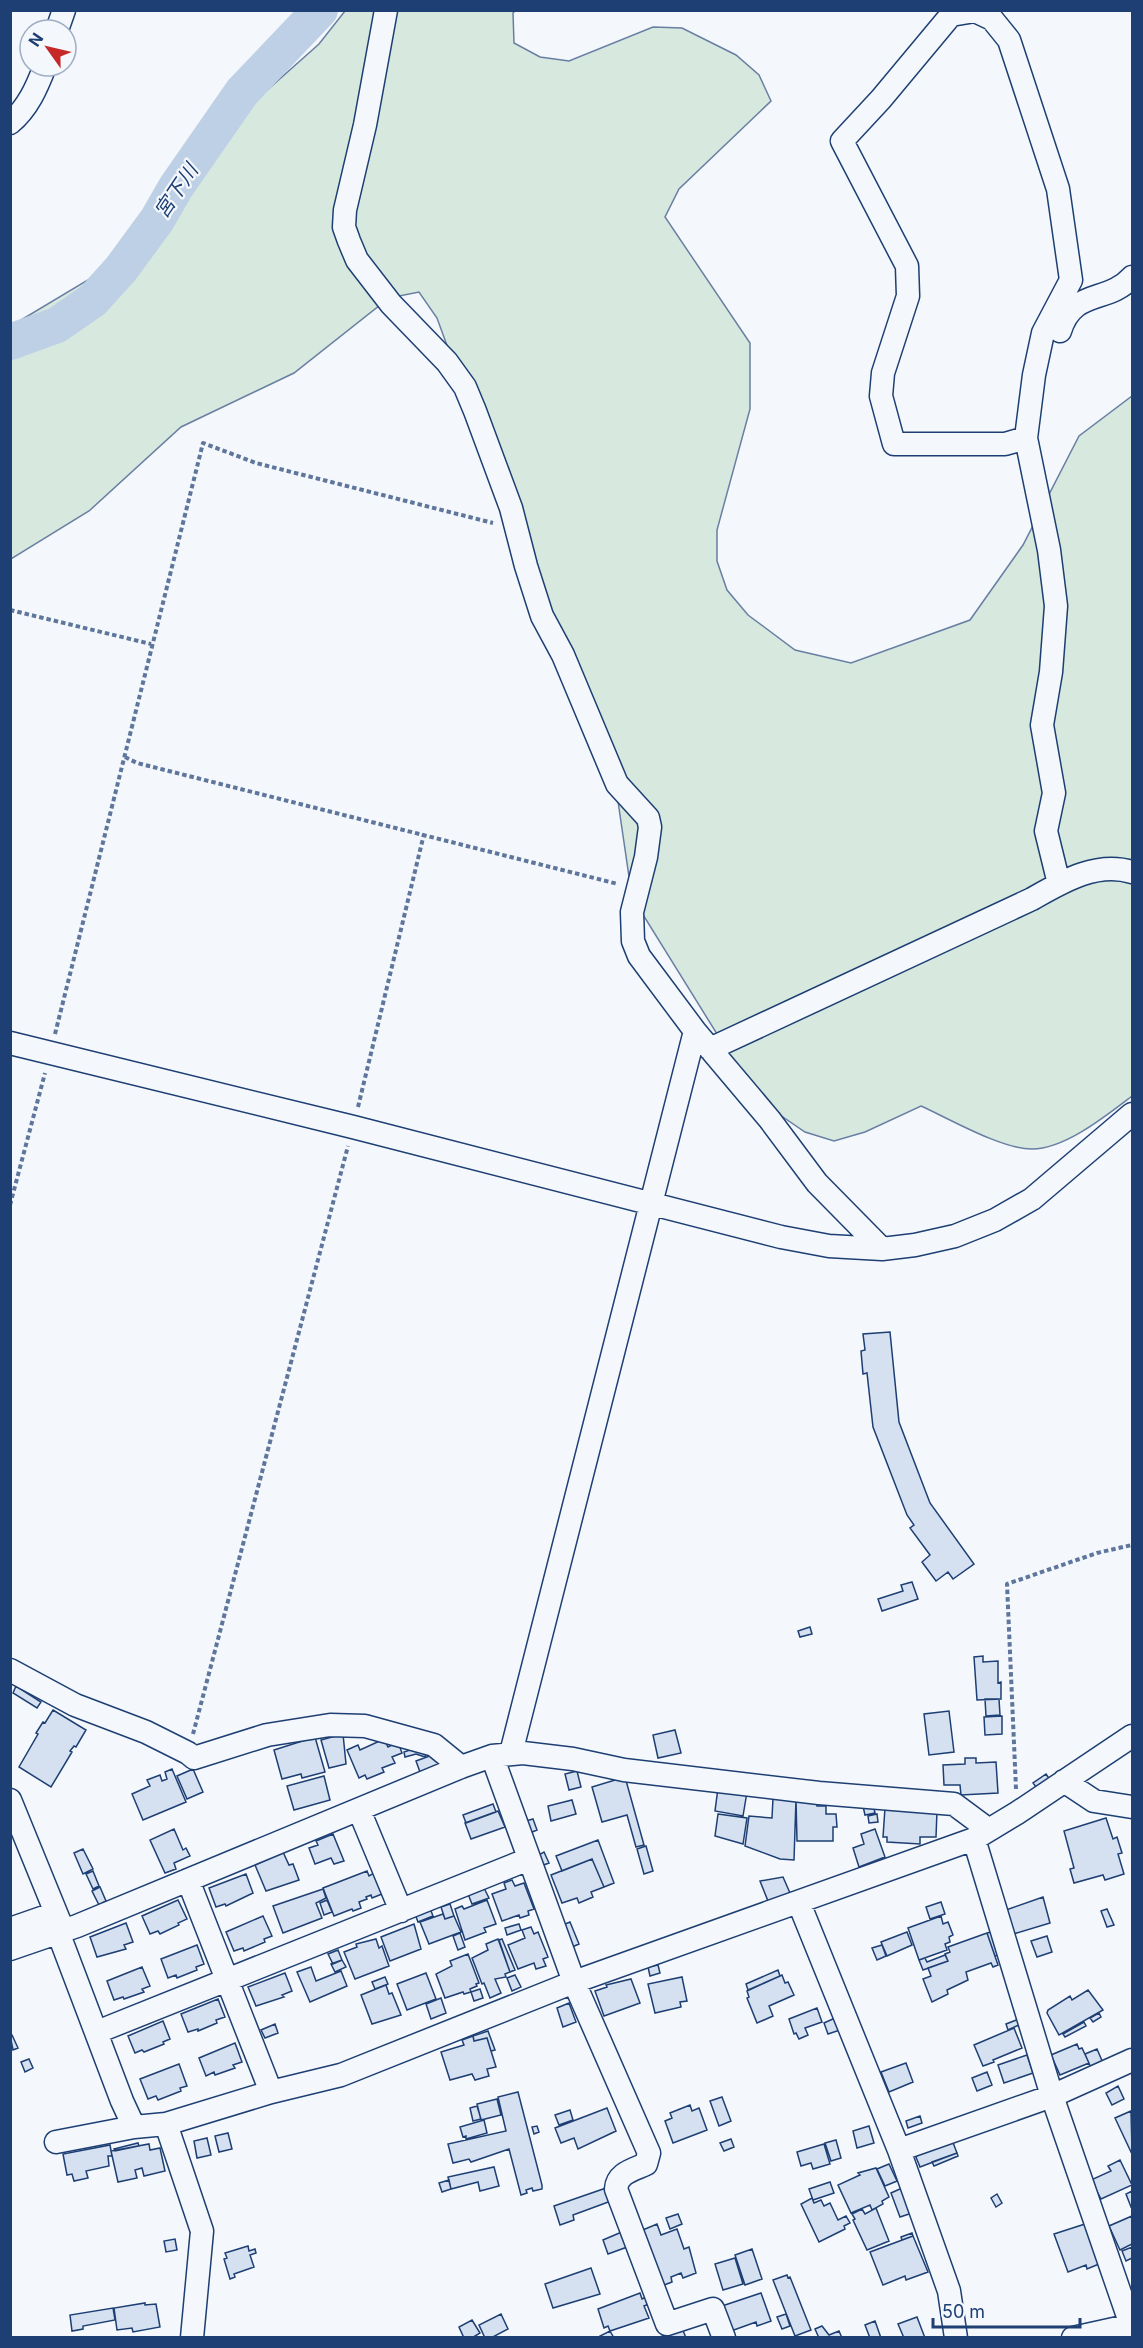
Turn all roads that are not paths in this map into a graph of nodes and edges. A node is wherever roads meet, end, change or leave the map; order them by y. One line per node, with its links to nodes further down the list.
1 (386, 10): 10 (street)
2 (946, 13): 6 (street); 7 (street)
3 (41, 78): 4 (street)
4 (10, 123)
5 (1132, 277): 6 (street)
6 (1034, 375): 7 (street)
7 (1026, 438): 9 (street)
8 (1132, 872): 9 (street)
9 (1059, 884): 12 (street)
10 (695, 1031): 12 (street); 14 (street)
11 (10, 1042): 14 (street)
12 (710, 1049): 15 (street)
13 (1132, 1114): 15 (street)
14 (651, 1203): 15 (street); 18 (street)
15 (882, 1249)
16 (10, 1670): 19 (street)
17 (1132, 1736): 20 (street)
18 (502, 1755): 19 (street); 24 (street); 25 (street)
19 (461, 1767): 23 (street)
20 (1064, 1781): 22 (street); 24 (street)
21 (10, 1800): 29 (street)
22 (1132, 1807)
23 (359, 1810): 26 (street); 28 (street)
24 (982, 1834): 27 (street); 37 (street)
25 (529, 1859): 28 (street); 33 (street)
26 (188, 1881): 29 (street); 32 (street)
27 (799, 1903): 33 (street); 41 (street)
28 (401, 1911): 32 (street)
29 (59, 1925): 30 (street); 31 (street); 34 (street)
30 (10, 1929)
31 (10, 1949)
32 (228, 1980): 34 (street); 36 (street)
33 (574, 1982): 36 (street); 44 (street)
34 (97, 2032): 39 (street)
35 (1132, 2060): 37 (street)
36 (271, 2092): 38 (street)
37 (1052, 2096): 41 (street); 42 (street)
38 (166, 2124): 39 (street); 43 (street)
39 (134, 2127): 40 (street)
40 (56, 2142)
41 (899, 2150): 45 (street)
42 (1132, 2326): 46 (street)
43 (192, 2337)
44 (724, 2337)
45 (956, 2337)
46 (1073, 2337)

